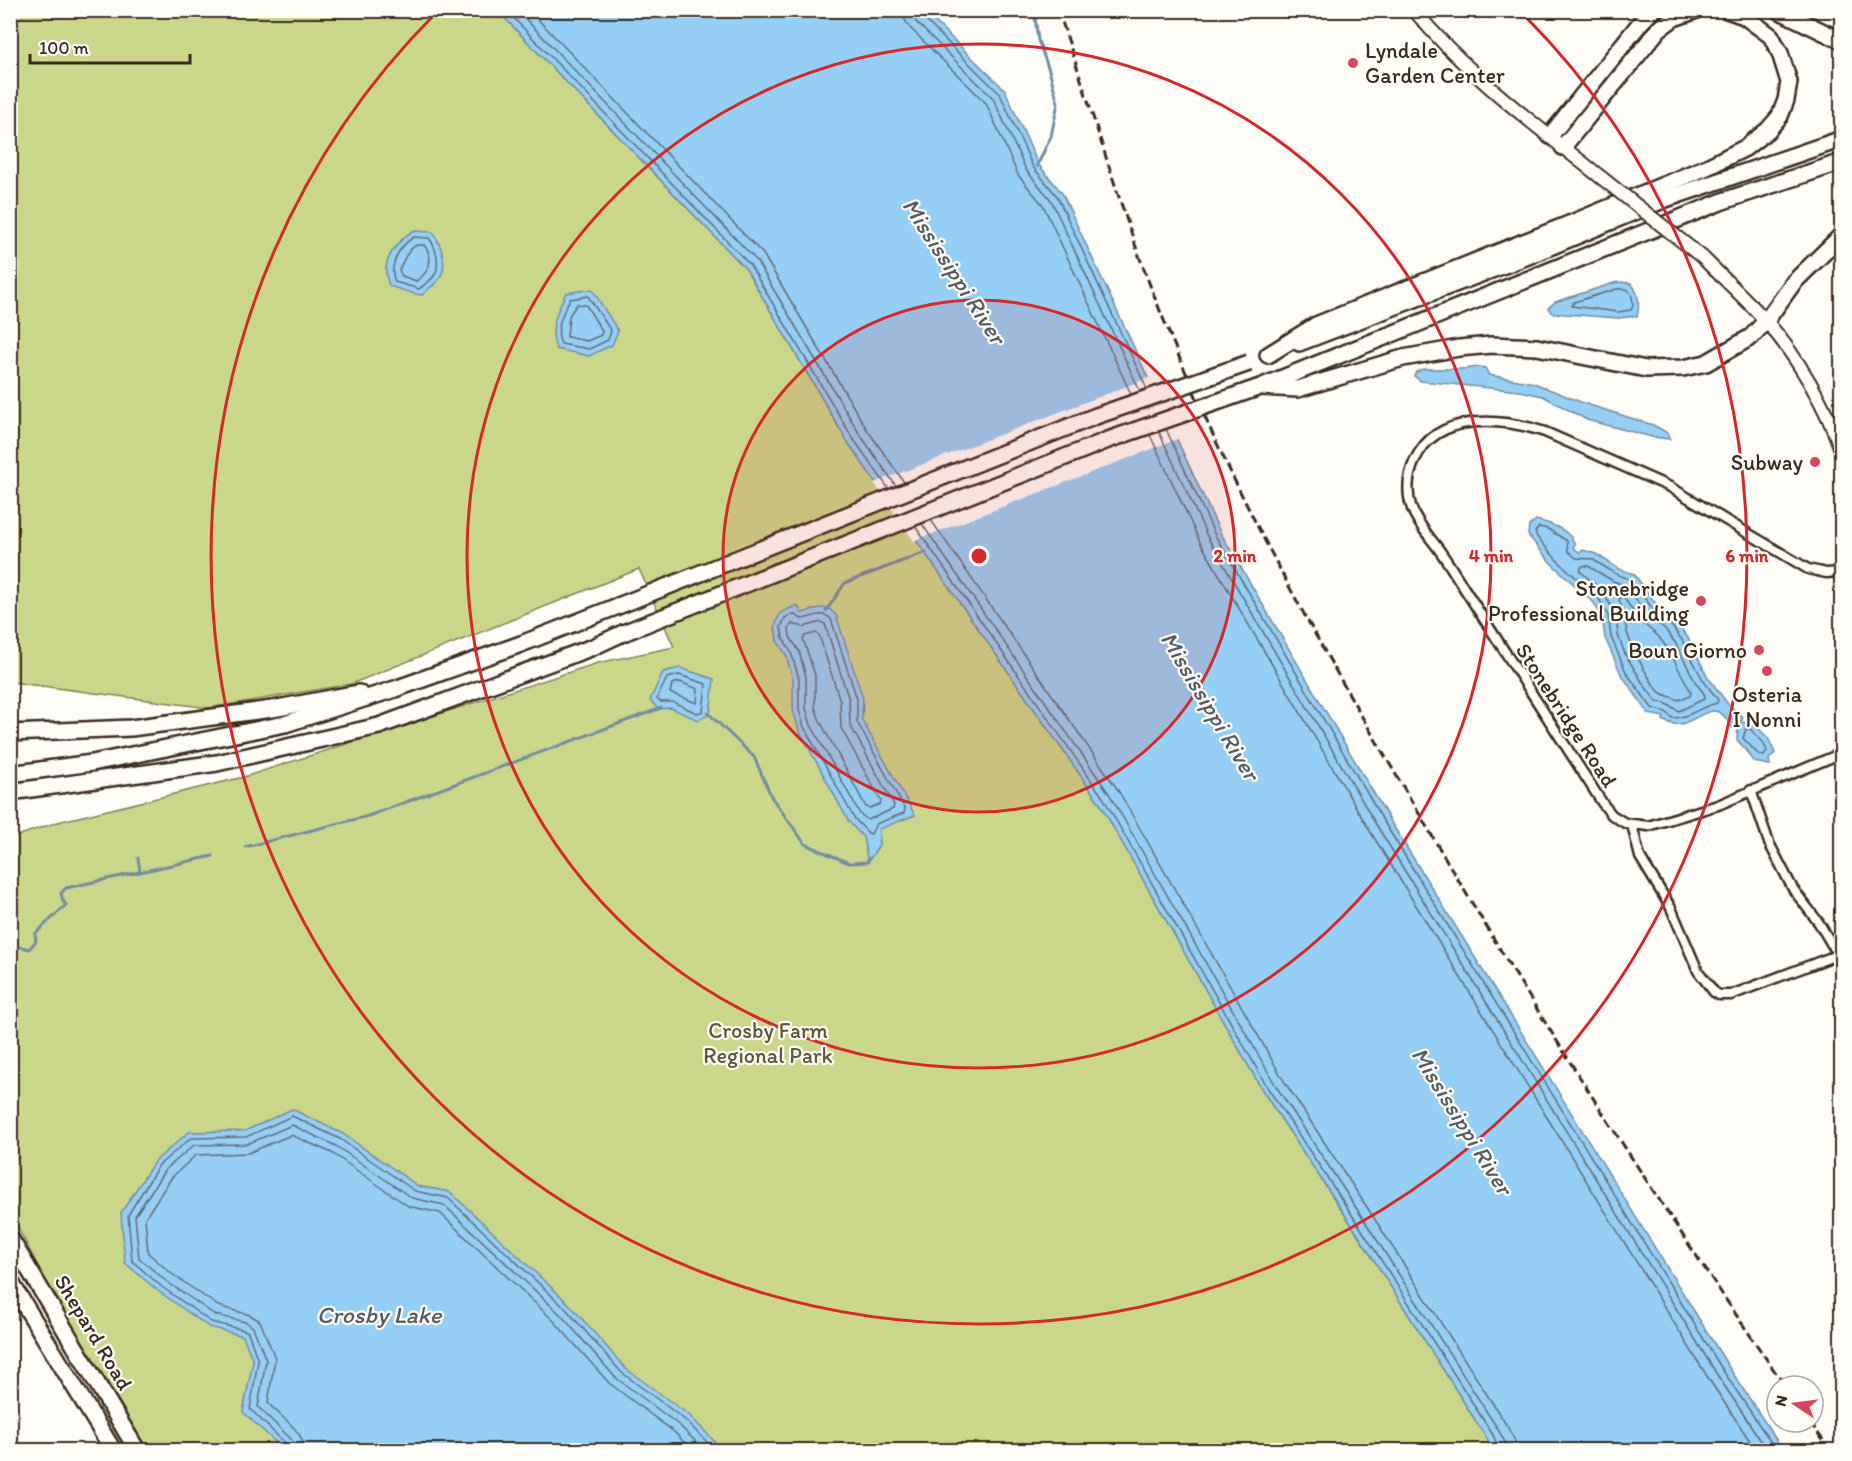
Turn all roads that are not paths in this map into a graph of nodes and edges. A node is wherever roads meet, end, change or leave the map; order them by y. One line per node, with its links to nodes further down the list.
1 (1414, 10): 7 (main road)
2 (1653, 10): 7 (highway)
3 (1697, 10): 9 (highway)
4 (1727, 10): 13 (highway)
5 (1778, 10): 6 (highway)
6 (1842, 41)
7 (1550, 136): 9 (main road)
8 (1842, 140): 13 (highway)
9 (1563, 147): 12 (main road, bridge)
10 (1842, 162): 14 (highway)
11 (1842, 236): 12 (highway)
12 (1766, 321): 14 (highway); 15 (main road)
13 (1268, 355): 17 (highway, bridge)
14 (1260, 387): 22 (highway, bridge)
15 (1842, 453)
16 (1842, 572): 23 (street, Stonebridge Road)
17 (395, 689): 18 (highway); 20 (highway)
18 (10, 733)
19 (1842, 753): 21 (street)
20 (10, 774)
21 (1751, 790): 23 (street); 24 (street)
22 (10, 792)
23 (1632, 825): 24 (street)
24 (1840, 954)
25 (10, 1238): 28 (highway, Shepard Road)
26 (10, 1281): 27 (highway, Shepard Road)
27 (113, 1450)
28 (137, 1450)

